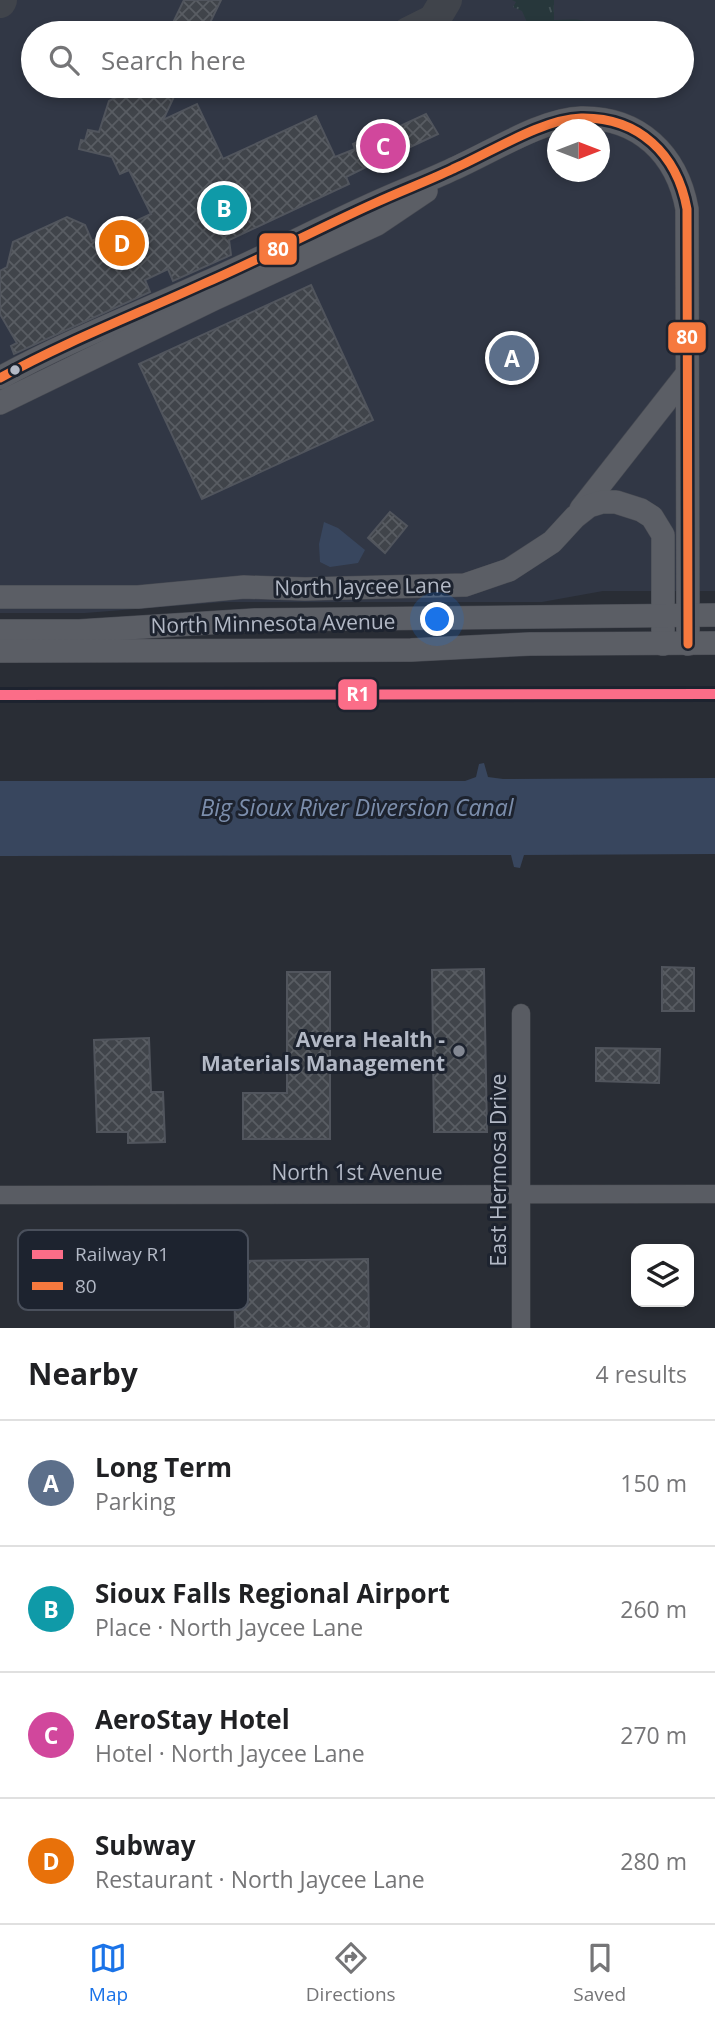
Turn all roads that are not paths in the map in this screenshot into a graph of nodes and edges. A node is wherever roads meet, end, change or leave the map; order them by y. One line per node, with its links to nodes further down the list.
1 (450, 171): 2 (main road); 3 (main road); 4 (main road)
2 (687, 374): 5 (main road); 8 (main road)
3 (0, 378)
4 (0, 403)
5 (575, 517): 6 (main road, North Jaycee Lane); 7 (main road, North Jaycee Lane)
6 (0, 597)
7 (663, 615): 8 (main road, North Minnesota Avenue); 10 (main road, North Minnesota Avenue); 13 (main road, North Jaycee Lane)
8 (688, 615): 9 (main road, North Minnesota Avenue); 11 (main road)
9 (715, 615)
10 (0, 631)
11 (688, 643): 12 (main road, North Minnesota Avenue); 13 (main road, North Minnesota Avenue)
12 (715, 643)
13 (663, 644): 14 (main road, North Minnesota Avenue)
14 (0, 652)
15 (521, 1013): 16 (street, East Hermosa Drive)
16 (521, 1194): 17 (street, North 1st Avenue); 18 (street, North 1st Avenue); 19 (street, East Hermosa Drive)
17 (715, 1194)
18 (0, 1195)
19 (521, 1328)

